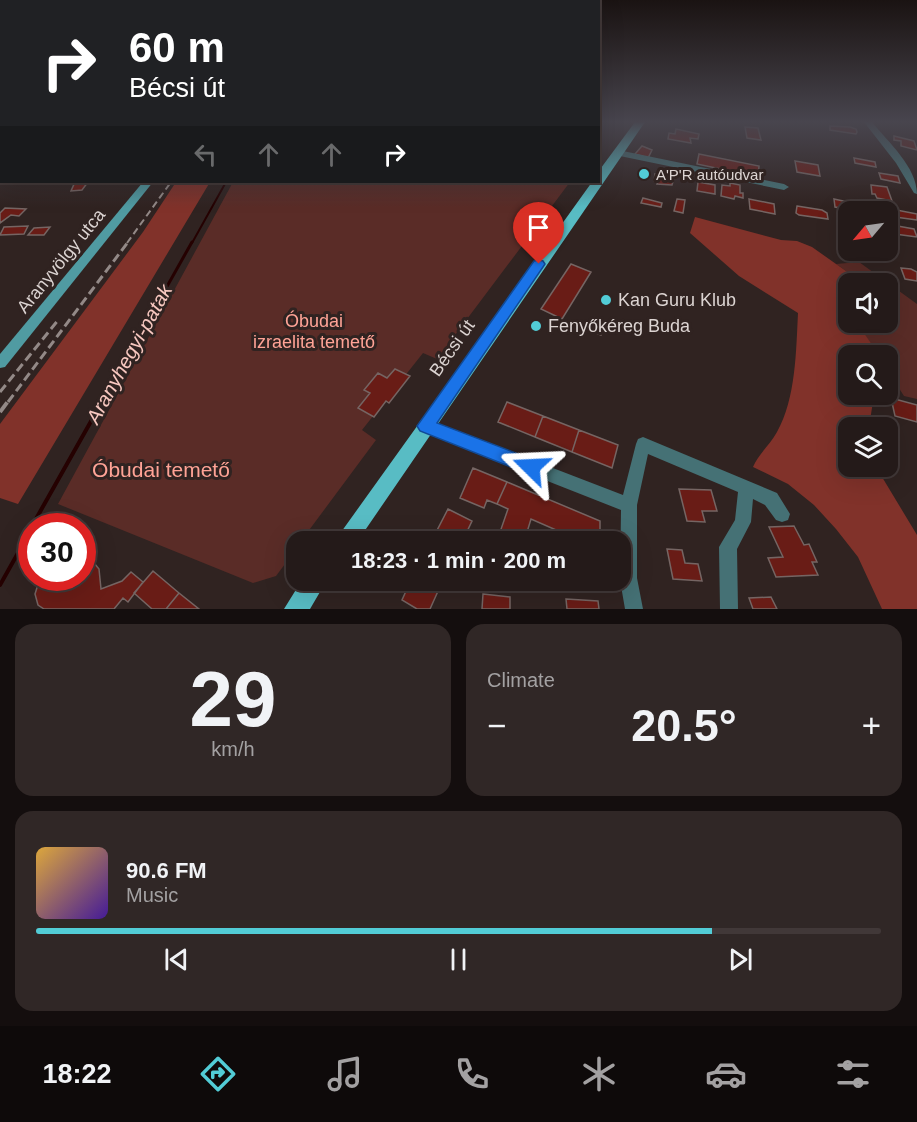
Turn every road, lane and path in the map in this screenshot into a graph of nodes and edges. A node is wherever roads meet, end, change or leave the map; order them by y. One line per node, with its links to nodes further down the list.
1 (620, 150): 3 (main road, Bécsi út)
2 (891, 150): 8 (street)
3 (618, 153): 4 (main road, Bécsi út); 7 (street)
4 (600, 178)
5 (147, 183): 9 (street, Aranyvölgy utca)
6 (597, 183): 10 (main road, Bécsi út)
7 (784, 187)
8 (917, 191)
9 (0, 363)
10 (425, 426): 12 (street); 14 (main road, Bécsi út)
11 (746, 488): 12 (street); 13 (street); 18 (street)
12 (629, 505): 17 (street)
13 (782, 513)
14 (352, 531)
15 (308, 591): 16 (main road)
16 (296, 609)
17 (634, 609)
18 (729, 609)

